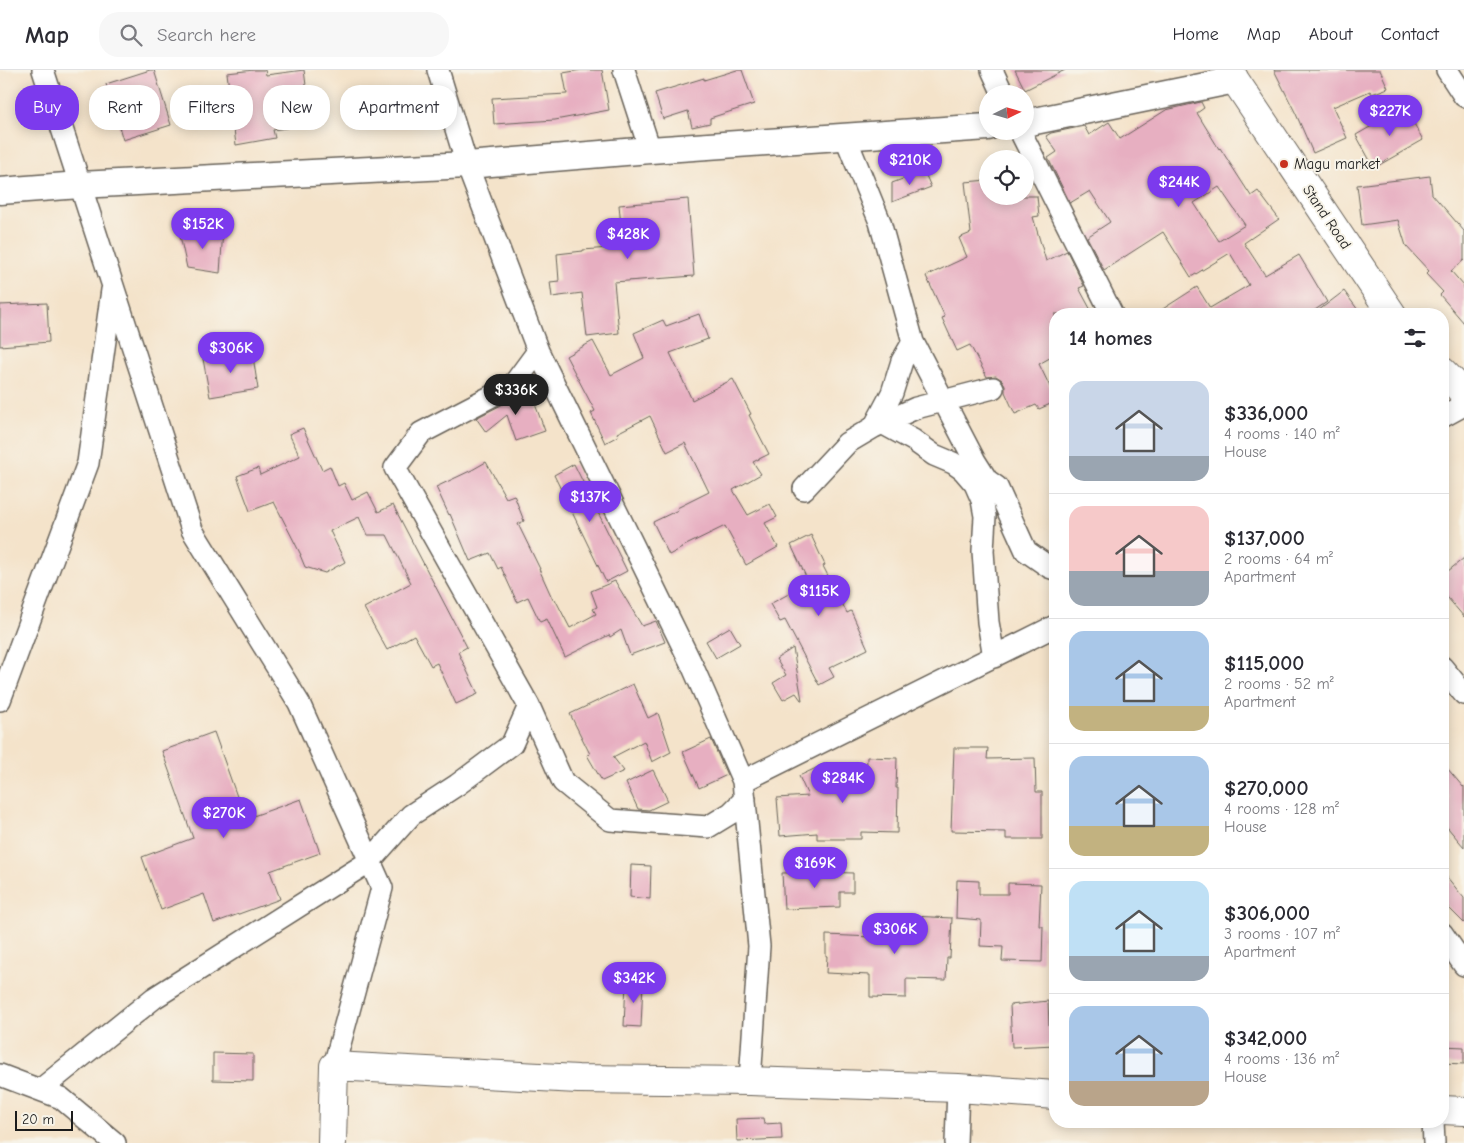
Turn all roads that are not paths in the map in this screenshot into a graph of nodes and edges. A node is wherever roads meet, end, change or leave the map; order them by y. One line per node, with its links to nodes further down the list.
1 (44, 70): 15 (street)
2 (438, 70): 14 (street)
3 (624, 70): 13 (street)
4 (992, 70): 7 (street)
5 (1447, 70): 8 (street)
6 (1232, 75): 9 (street); 19 (main road, Stand Road)
7 (999, 85)
8 (1464, 96)
9 (1034, 121)
10 (979, 127): 11 (street)
11 (845, 136): 13 (street); 20 (street)
12 (1025, 140): 18 (street)
13 (650, 150): 14 (street)
14 (467, 165): 15 (street); 21 (street)
15 (80, 185): 16 (street); 17 (street)
16 (0, 191)
17 (112, 284): 35 (street); 38 (street)
18 (1109, 308)
19 (1388, 308)
20 (912, 342): 25 (street); 28 (street)
21 (538, 351): 36 (street); 37 (street)
22 (1449, 378): 24 (main road)
23 (993, 388): 25 (street)
24 (1464, 393)
25 (942, 400): 28 (street); 30 (street)
26 (1464, 405): 27 (street)
27 (1449, 413)
28 (878, 425): 29 (street); 32 (street)
29 (804, 489)
30 (1049, 567)
31 (1049, 629): 32 (street)
32 (994, 657): 37 (street)
33 (1449, 676): 34 (street)
34 (1464, 694)
35 (0, 700)
36 (529, 706): 37 (street); 38 (street)
37 (744, 790): 43 (street)
38 (370, 861): 41 (street); 45 (street)
39 (1449, 943): 40 (street)
40 (1464, 965)
41 (334, 1066): 43 (main road); 51 (main road)
42 (0, 1075): 45 (street)
43 (750, 1080): 44 (main road)
44 (958, 1088): 46 (main road); 52 (street)
45 (40, 1090): 50 (street)
46 (1049, 1095)
47 (1449, 1110): 48 (main road)
48 (1464, 1111)
49 (1433, 1128): 53 (street)
50 (115, 1143)
51 (332, 1143)
52 (956, 1143)
53 (1434, 1143)

